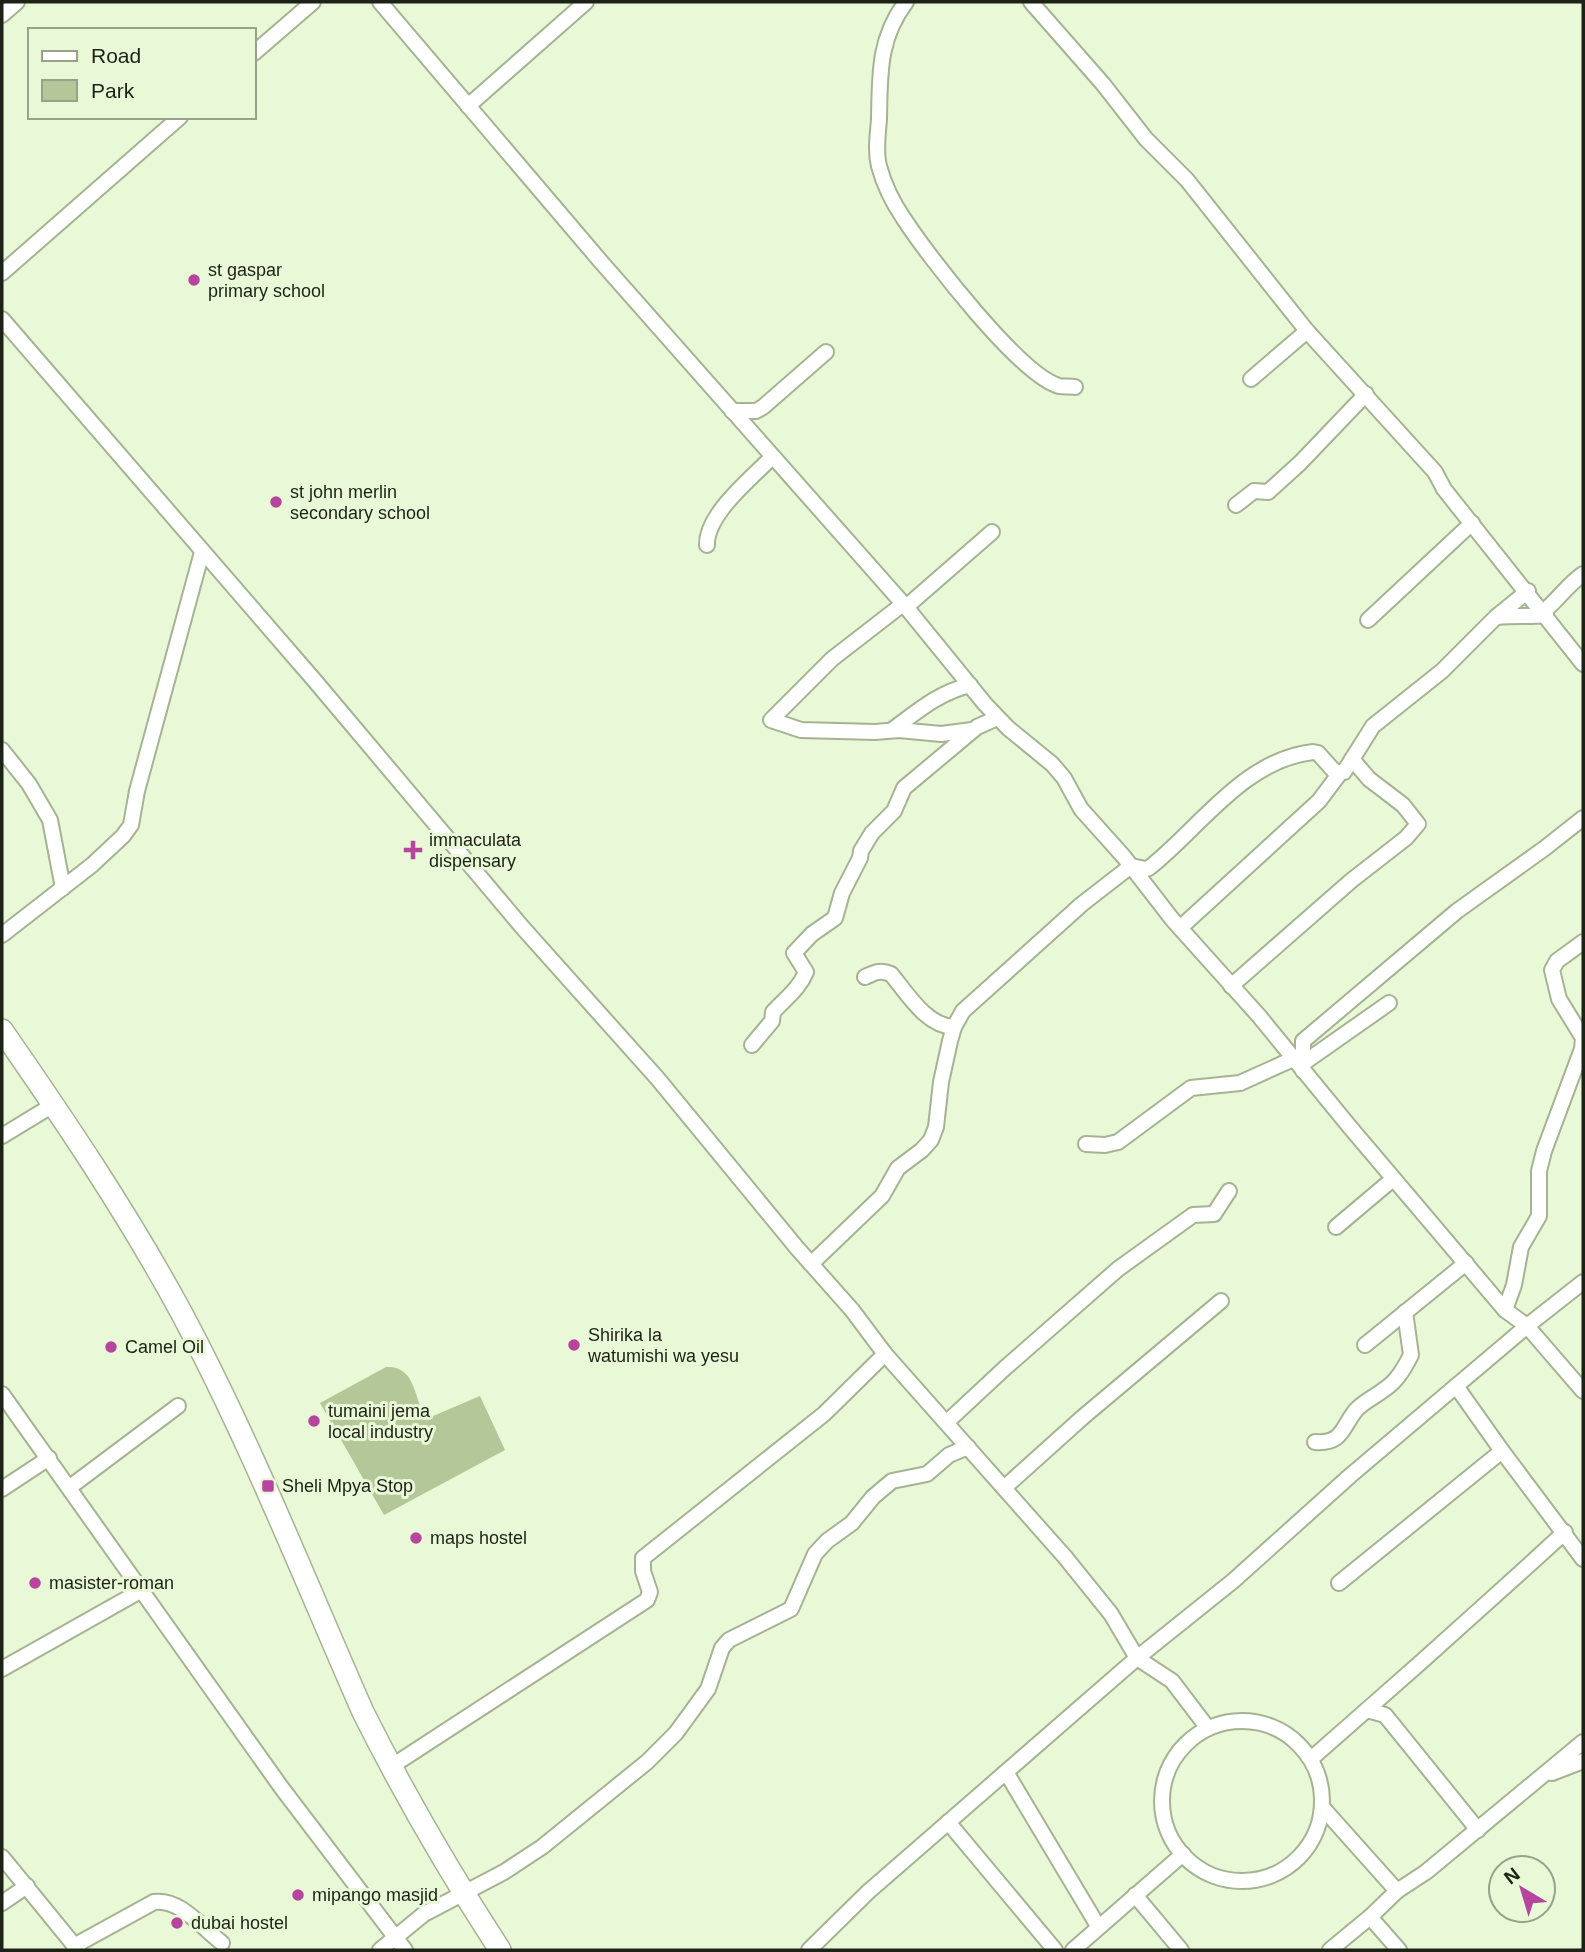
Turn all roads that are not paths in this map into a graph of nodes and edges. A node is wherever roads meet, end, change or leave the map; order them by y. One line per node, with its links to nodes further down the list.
1 (313, 2): 6 (street)
2 (380, 2): 7 (street)
3 (586, 2): 7 (street)
4 (906, 2): 14 (street)
5 (1031, 2): 11 (street)
6 (256, 51)
7 (468, 106): 16 (street)
8 (178, 119): 9 (street)
9 (2, 273)
10 (2, 319): 22 (street)
11 (1307, 331): 13 (street); 15 (street)
12 (827, 352): 16 (street)
13 (1251, 379)
14 (1075, 387)
15 (1366, 394): 18 (street); 19 (street)
16 (732, 411): 17 (street)
17 (772, 457): 21 (street); 25 (street)
18 (1236, 505)
19 (1472, 523): 24 (street); 28 (street)
20 (992, 533): 25 (street)
21 (708, 545)
22 (202, 551): 39 (street); 58 (street)
23 (1583, 574): 26 (street)
24 (1528, 591): 26 (street); 27 (street)
25 (904, 606): 30 (street); 33 (street)
26 (1545, 613): 27 (street); 29 (street)
27 (1496, 617): 35 (street)
28 (1368, 620)
29 (1583, 664)
30 (970, 685): 31 (street); 33 (street)
31 (997, 718): 32 (street); 38 (street)
32 (973, 729): 33 (street); 48 (street)
33 (892, 730)
34 (2, 750): 39 (street)
35 (1352, 759): 36 (street); 44 (street)
36 (1340, 773): 38 (street); 40 (street)
37 (1583, 818): 50 (street)
38 (1131, 866): 40 (street); 46 (street)
39 (63, 888): 41 (street)
40 (1180, 928): 44 (street)
41 (2, 934)
42 (1583, 942): 49 (street)
43 (865, 977): 46 (street)
44 (1231, 986): 50 (street)
45 (1389, 1003): 50 (street)
46 (954, 1027): 58 (street)
47 (2, 1030): 51 (highway)
48 (752, 1045)
49 (1580, 1059): 61 (street)
50 (1300, 1064): 53 (street); 54 (street)
51 (53, 1105): 52 (street); 91 (highway)
52 (2, 1136)
53 (1086, 1144)
54 (1393, 1179): 56 (street); 57 (street)
55 (1229, 1191): 70 (street)
56 (1336, 1227)
57 (1465, 1263): 61 (street); 62 (street)
58 (811, 1264): 65 (street)
59 (1583, 1282): 63 (street)
60 (1221, 1301): 76 (street)
61 (1505, 1310): 63 (street)
62 (1405, 1312): 64 (street); 71 (street)
63 (1527, 1326): 66 (street); 67 (street)
64 (1365, 1345)
65 (886, 1353): 70 (street); 91 (street)
66 (1456, 1386): 73 (street); 82 (street)
67 (1583, 1391)
68 (2, 1394): 74 (street)
69 (178, 1406): 75 (street)
70 (947, 1422): 72 (street)
71 (1315, 1441)
72 (968, 1447): 76 (street); 101 (street)
73 (1502, 1451): 78 (street); 80 (street)
74 (49, 1458): 75 (street); 77 (street)
75 (70, 1488): 81 (street)
76 (1004, 1488): 82 (street)
77 (2, 1489)
78 (1564, 1532): 79 (street); 84 (street)
79 (1583, 1559)
80 (1339, 1583)
81 (142, 1590): 83 (street); 106 (street)
82 (1137, 1658): 87 (street); 92 (street)
83 (2, 1669)
84 (1382, 1699): 85 (street); 86 (street)
85 (1367, 1710): 86 (street); 89 (street)
86 (1385, 1714): 96 (street)
87 (1208, 1727): 89 (street); 97 (street)
88 (1583, 1742): 93 (street)
89 (1312, 1758): 94 (street)
90 (1583, 1761): 93 (street)
91 (392, 1766): 101 (highway)
92 (1006, 1772): 95 (street); 105 (street)
93 (1544, 1774): 96 (street)
94 (1322, 1807): 97 (street); 100 (street)
95 (948, 1822): 108 (street); 114 (street)
96 (1478, 1830): 100 (street)
97 (1183, 1854): 102 (street)
98 (2, 1857): 99 (street)
99 (27, 1886): 103 (street); 109 (street)
100 (1397, 1891): 104 (street)
101 (463, 1893): 106 (street); 112 (highway)
102 (1135, 1895): 105 (street); 116 (street)
103 (2, 1903)
104 (1370, 1917): 117 (street); 118 (street)
105 (1098, 1926): 115 (street)
106 (395, 1937): 110 (street); 111 (street)
107 (222, 1942): 109 (street)
108 (825, 1945): 113 (street)
109 (76, 1948)
110 (380, 1950)
111 (405, 1950)
112 (500, 1950)
113 (809, 1950)
114 (1055, 1950)
115 (1073, 1950)
116 (1181, 1950)
117 (1329, 1950)
118 (1399, 1950)

